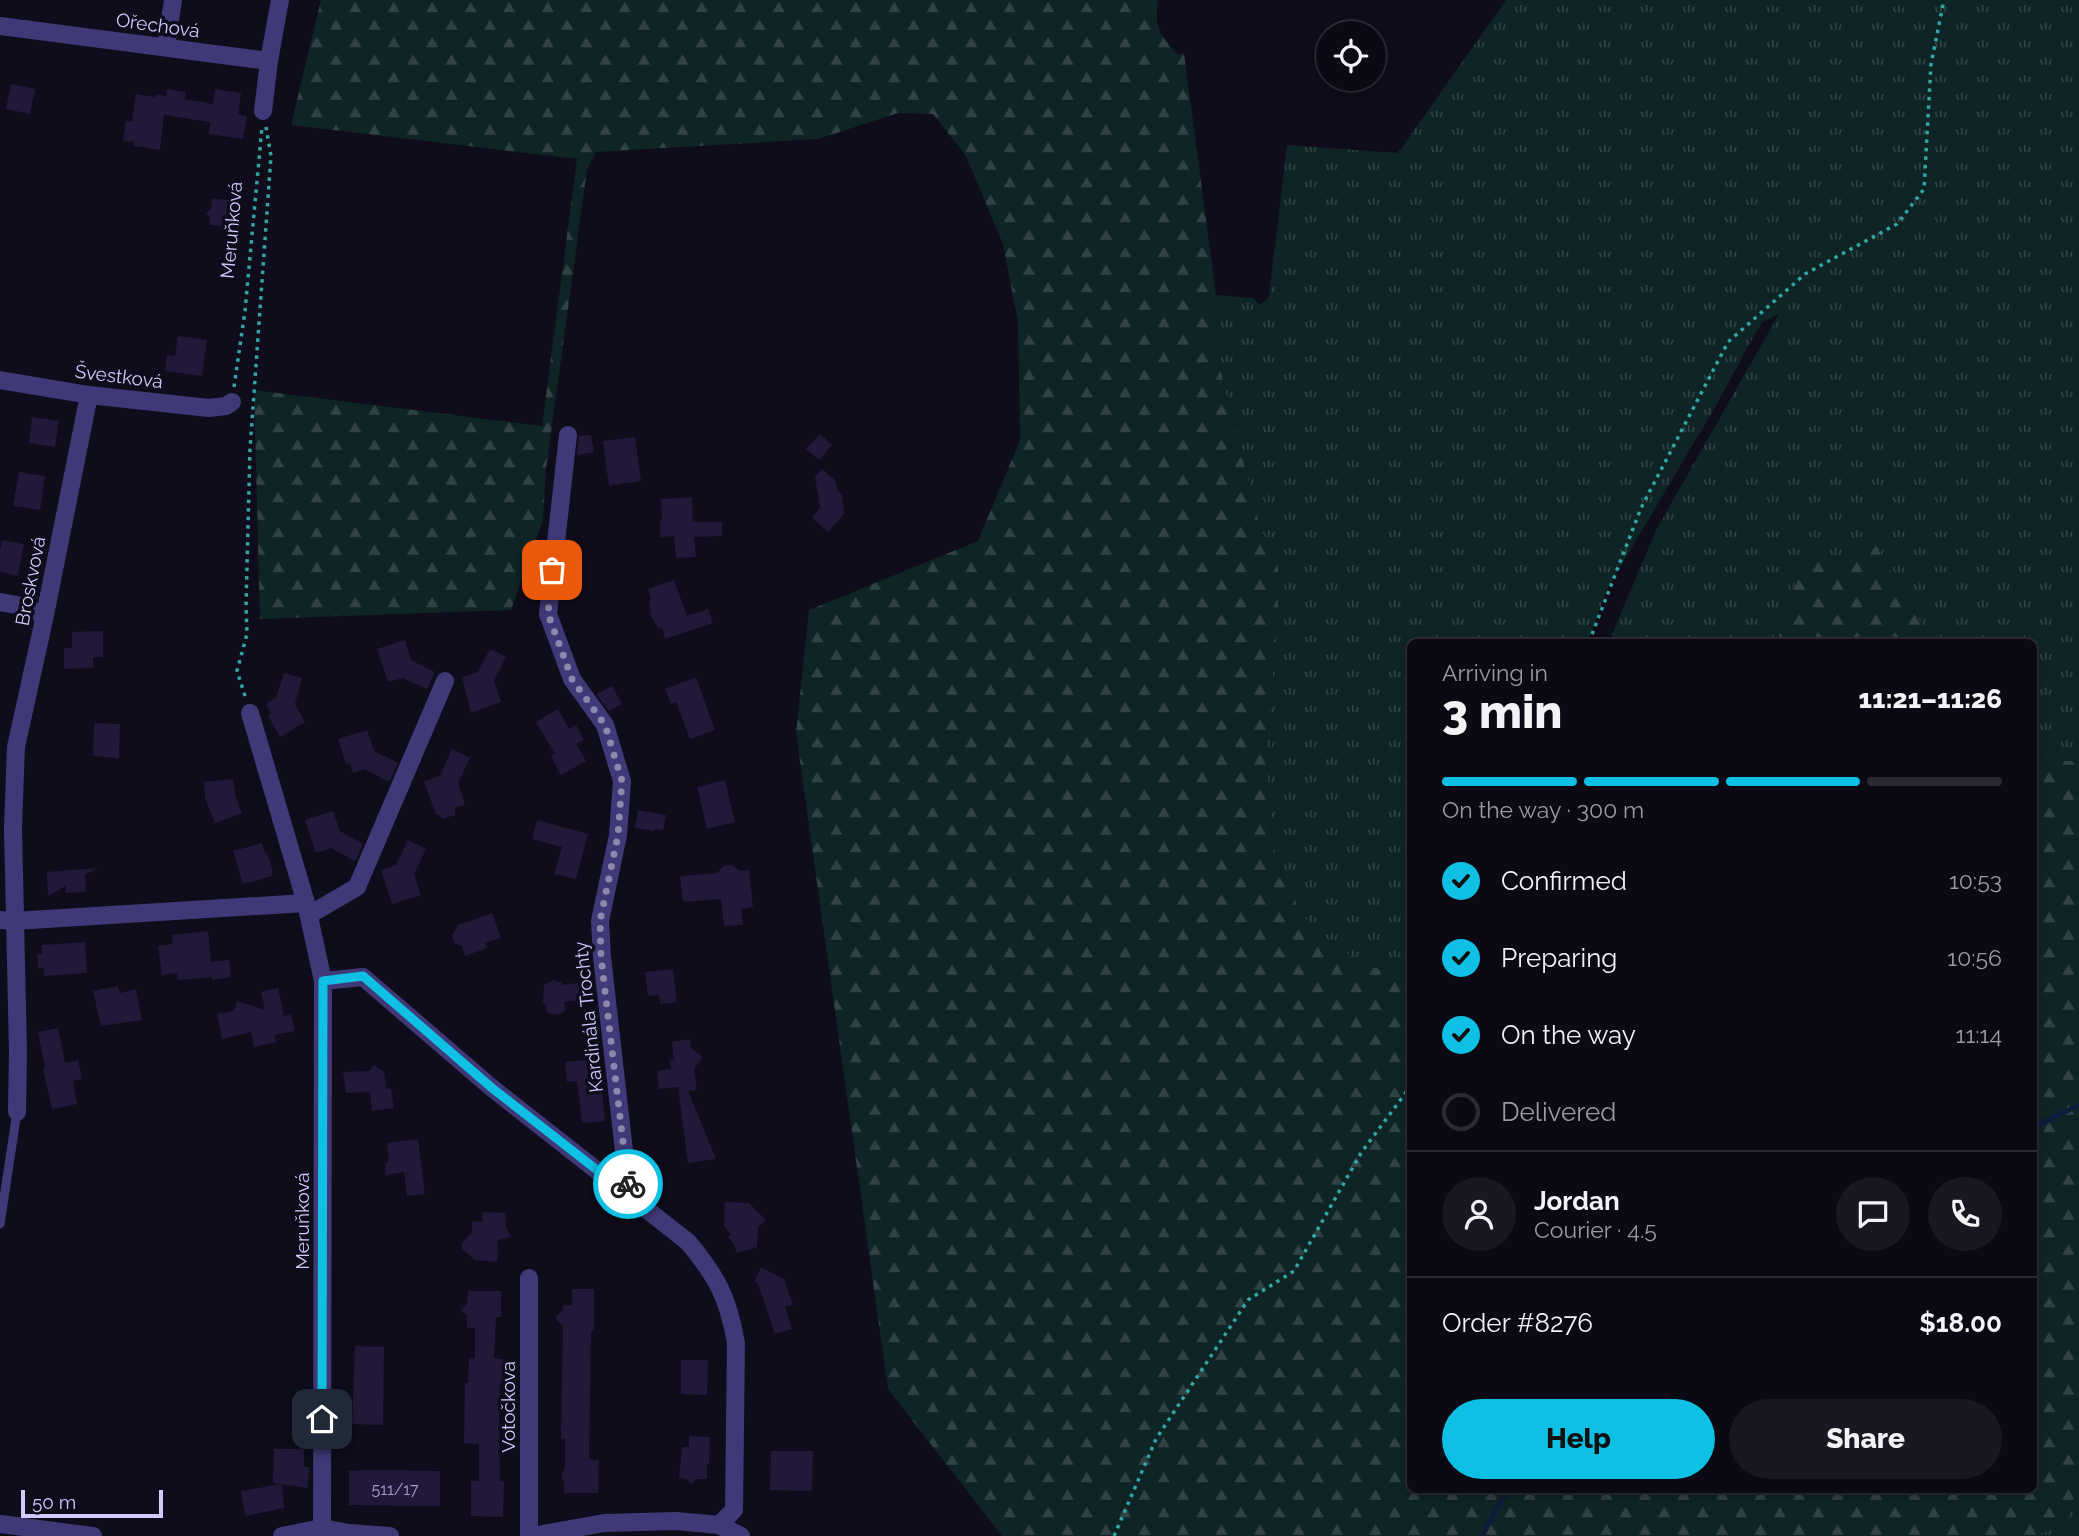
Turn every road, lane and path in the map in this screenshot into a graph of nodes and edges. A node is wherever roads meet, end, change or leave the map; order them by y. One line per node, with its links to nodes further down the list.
1 (173, 0): 5 (street)
2 (280, 0): 6 (street)
3 (1944, 0): 14 (path)
4 (0, 26): 5 (street, Ořechová)
5 (166, 47): 6 (street, Ořechová)
6 (269, 61): 7 (street)
7 (263, 111): 10 (path, Meruňková); 16 (path)
8 (0, 380): 9 (street, Švestková)
9 (89, 395): 10 (street, Švestková); 13 (street, Broskvová)
10 (232, 402)
11 (568, 435): 22 (street, Kardinála Trochty)
12 (0, 602): 13 (street)
13 (45, 615): 18 (street, Broskvová)
14 (1590, 639)
15 (446, 681): 17 (street)
16 (250, 712): 17 (street, Meruňková)
17 (307, 909): 18 (street); 19 (street, Meruňková)
18 (7, 921): 21 (street, Broskvová)
19 (323, 981): 22 (street); 27 (street, Meruňková)
20 (1407, 1091): 33 (path)
21 (17, 1112): 23 (lane)
22 (629, 1195): 26 (street)
23 (0, 1224)
24 (529, 1278): 31 (street, Votočkova)
25 (0, 1524): 28 (street)
26 (719, 1525): 31 (street); 32 (street)
27 (322, 1528): 29 (street); 30 (street)
28 (83, 1535)
29 (282, 1536)
30 (390, 1536)
31 (531, 1536)
32 (741, 1536)
33 (1114, 1536)

